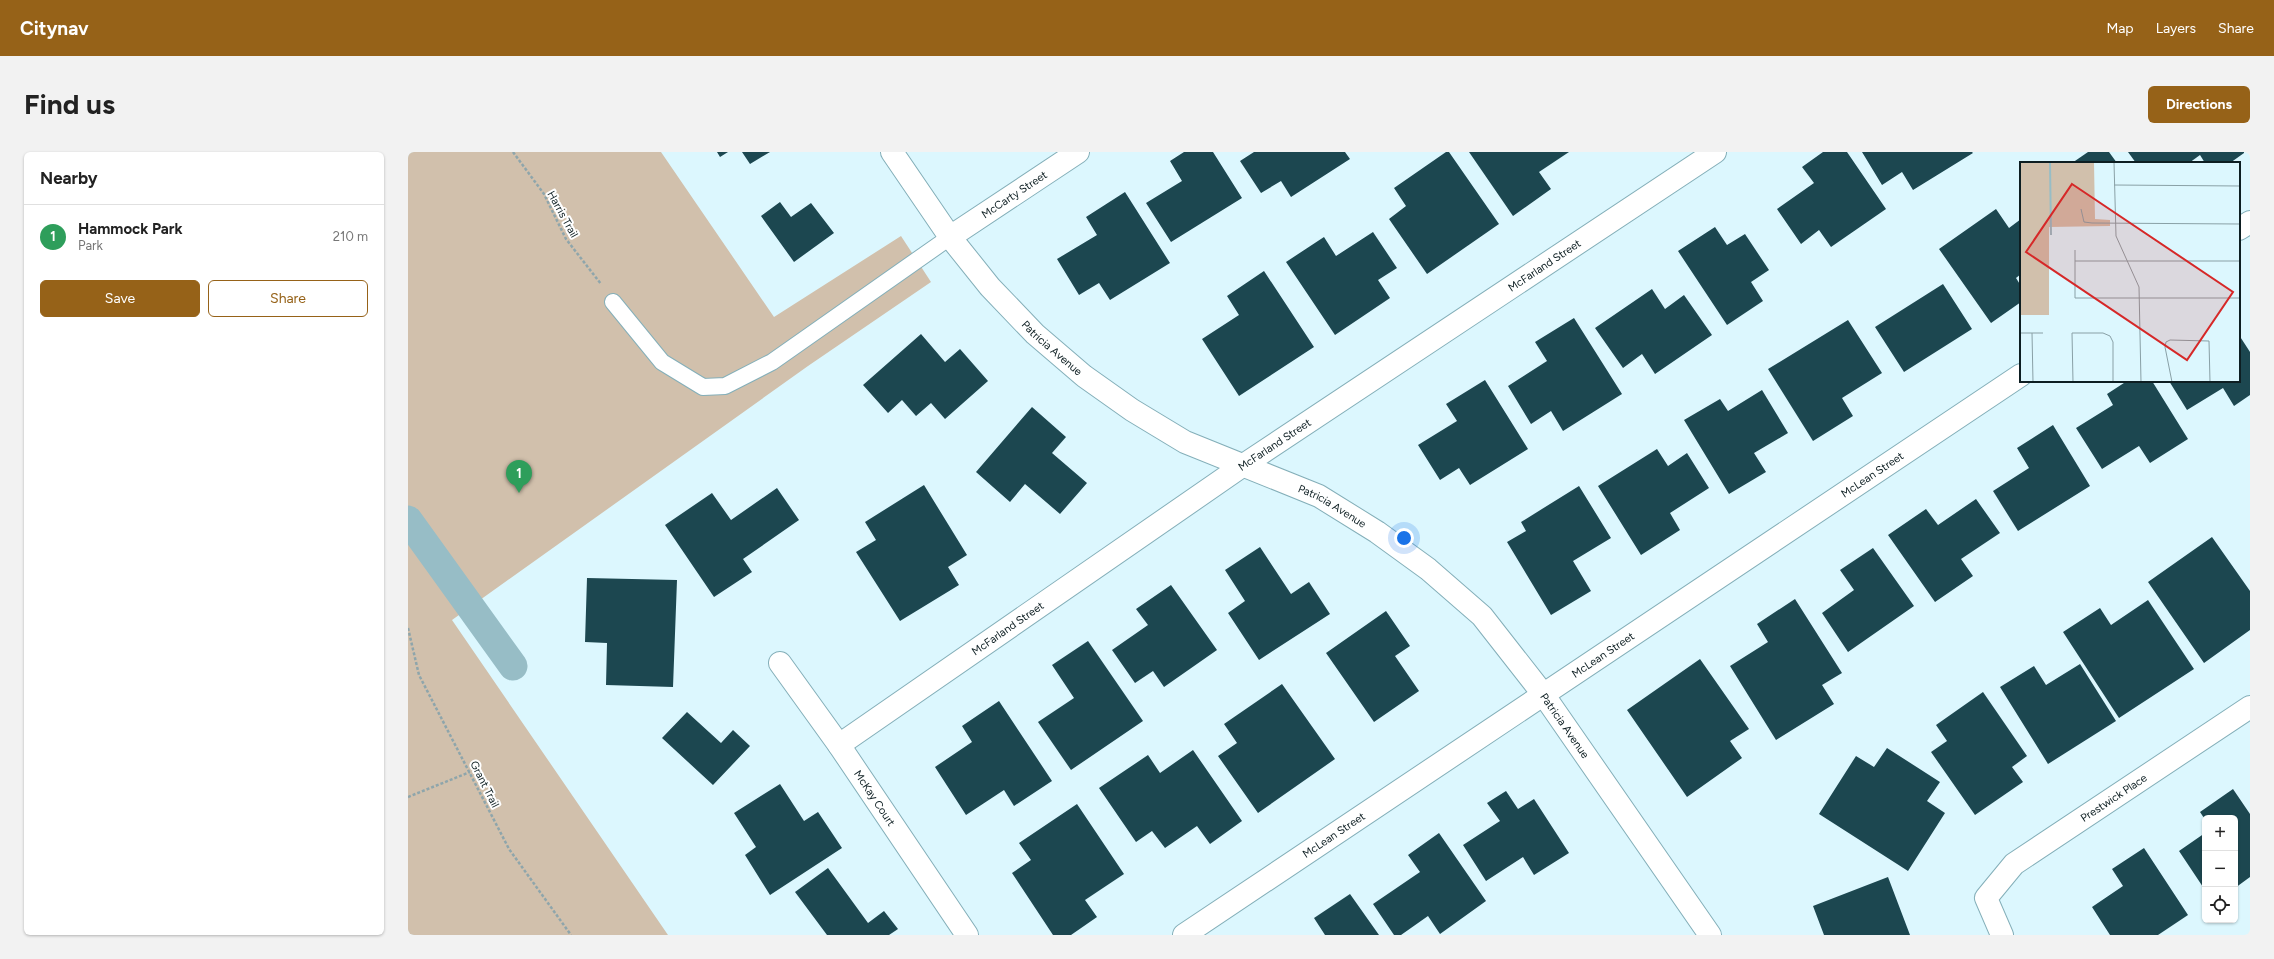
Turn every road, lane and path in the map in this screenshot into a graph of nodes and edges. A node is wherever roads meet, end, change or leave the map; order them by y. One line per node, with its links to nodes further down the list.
1 (513, 152): 8 (path, Harris Trail)
2 (892, 152): 7 (street, Patricia Avenue)
3 (1078, 152): 7 (street, McCarty Street)
4 (1715, 152): 10 (street, McFarland Street)
5 (2250, 222): 6 (street)
6 (2240, 228)
7 (950, 237): 8 (lane); 10 (street, Patricia Avenue)
8 (613, 302)
9 (2020, 376): 13 (street, McLean Street)
10 (1245, 464): 13 (street, Patricia Avenue); 15 (street, McFarland Street)
11 (408, 628): 16 (path, Grant Trail)
12 (780, 663): 15 (street, McKay Court)
13 (1543, 694): 20 (street, McLean Street); 21 (street, Patricia Avenue)
14 (2250, 707): 22 (street, Prestwick Place)
15 (839, 745): 19 (street, McKay Court)
16 (470, 772): 17 (path); 18 (path, Grant Trail)
17 (408, 797)
18 (571, 935)
19 (967, 935)
20 (1184, 935)
21 (1710, 935)
22 (2002, 935)

